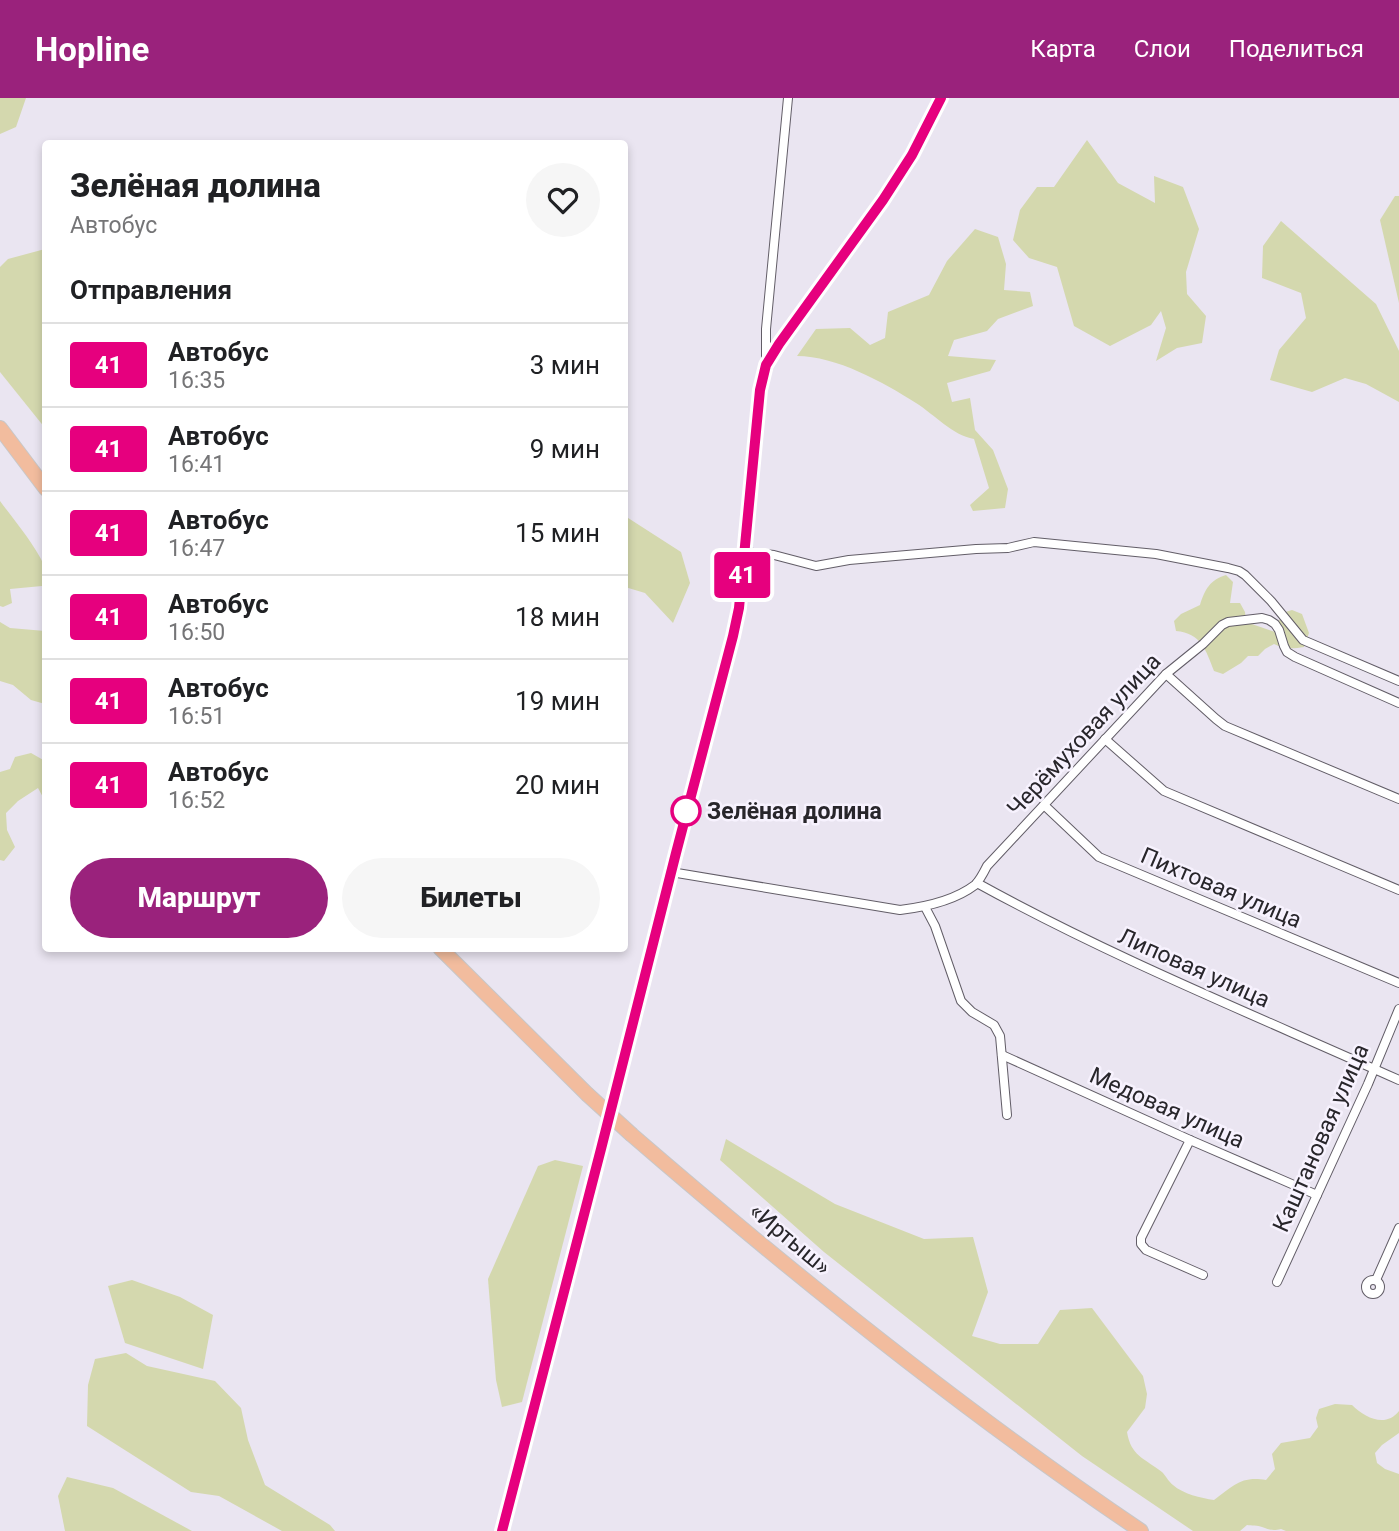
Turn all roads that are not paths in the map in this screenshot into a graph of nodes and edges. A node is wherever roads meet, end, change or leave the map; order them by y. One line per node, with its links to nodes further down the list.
1 (788, 98): 3 (street)
2 (941, 98): 3 (street)
3 (766, 365): 6 (street)
4 (0, 428): 5 (highway)
5 (42, 484)
6 (744, 552): 8 (street); 13 (street)
7 (1166, 674): 9 (street, Черёмуховая улица); 10 (street, Черёмуховая улица); 11 (street)
8 (1399, 681)
9 (1399, 703)
10 (1105, 739): 12 (street, Черёмуховая улица); 15 (street)
11 (1399, 799)
12 (1044, 805): 14 (street, Черёмуховая улица); 18 (street, Пихтовая улица)
13 (671, 872): 16 (street); 23 (street)
14 (977, 883): 16 (street); 21 (street, Липовая улица)
15 (1399, 890)
16 (925, 907): 20 (street)
17 (444, 952): 33 (highway, «Иртыш», bridge)
18 (1399, 983)
19 (1399, 1009): 21 (street, Каштановая улица)
20 (1002, 1055): 24 (street); 26 (street, Медовая улица)
21 (1373, 1068): 22 (street, Липовая улица); 27 (street, Каштановая улица)
22 (1399, 1080)
23 (615, 1095)
24 (1007, 1115)
25 (607, 1126): 32 (street)
26 (1190, 1140): 27 (street, Медовая улица); 29 (street)
27 (1317, 1195): 31 (street, Каштановая улица)
28 (1399, 1228): 30 (street)
29 (1203, 1275)
30 (1376, 1280)
31 (1277, 1282)
32 (502, 1531)
33 (1140, 1531)

